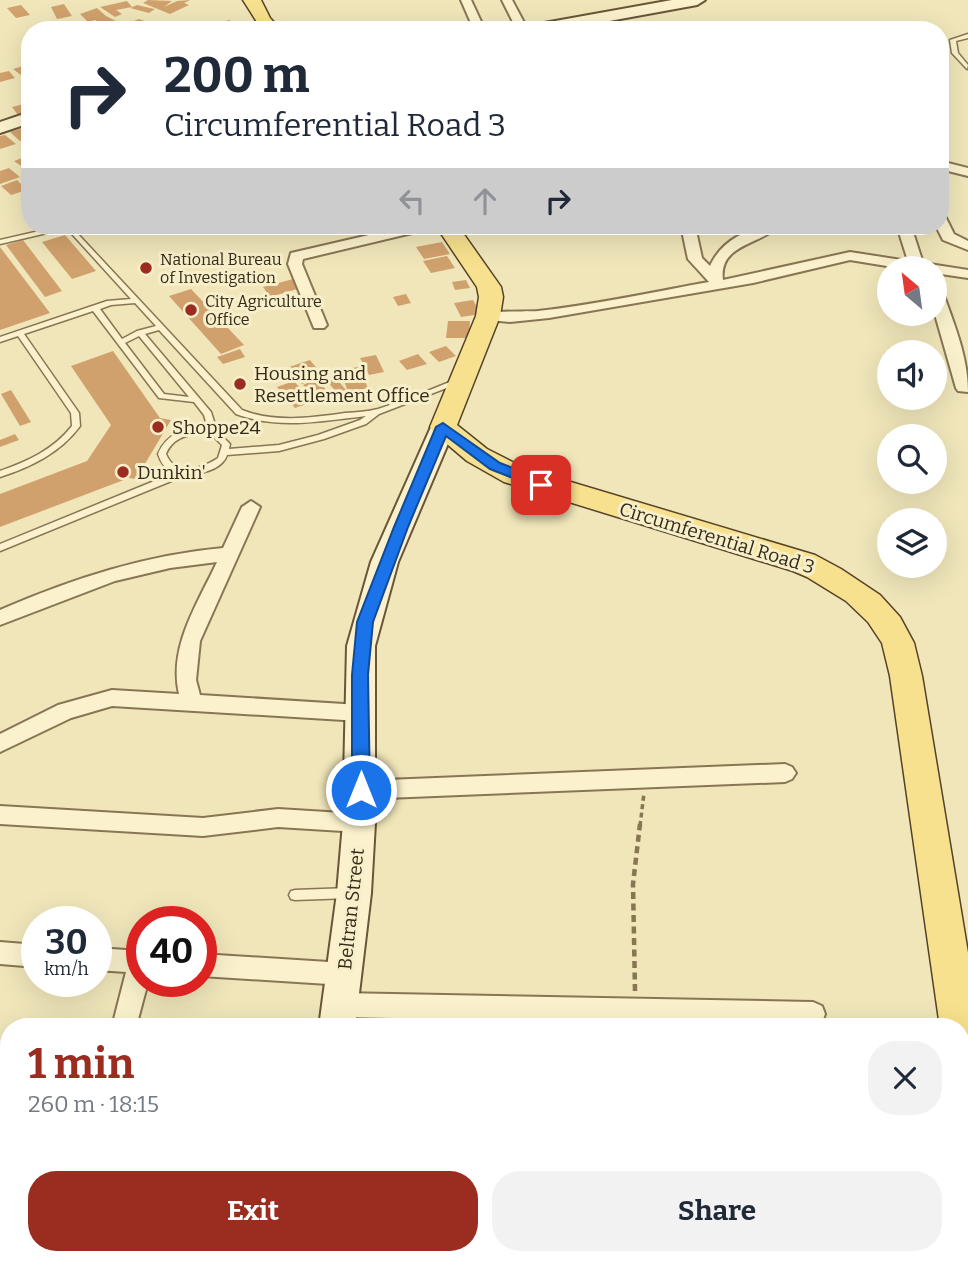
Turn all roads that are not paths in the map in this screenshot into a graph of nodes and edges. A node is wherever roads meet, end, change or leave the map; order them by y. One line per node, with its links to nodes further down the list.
1 (252, 0): 5 (main road)
2 (466, 0): 6 (street)
3 (507, 0): 7 (street)
4 (697, 0): 8 (street)
5 (263, 21)
6 (476, 21)
7 (518, 21)
8 (582, 21)
9 (968, 36): 10 (lane)
10 (967, 67)
11 (21, 120): 12 (street)
12 (0, 128)
13 (949, 167): 14 (street)
14 (968, 172)
15 (30, 235): 23 (lane)
16 (76, 235): 30 (lane)
17 (386, 235): 33 (street)
18 (453, 235): 32 (main road)
19 (690, 235): 29 (street)
20 (753, 235): 29 (street)
21 (908, 235): 25 (street)
22 (947, 235): 24 (street)
23 (0, 242)
24 (968, 246)
25 (919, 256)
26 (877, 260): 29 (street)
27 (947, 270): 28 (street)
28 (968, 274)
29 (716, 281): 32 (street)
30 (135, 301): 31 (lane); 35 (lane)
31 (94, 308): 36 (lane); 39 (lane)
32 (488, 316): 40 (main road)
33 (319, 325)
34 (947, 326): 41 (street)
35 (160, 327): 37 (lane); 43 (lane)
36 (20, 334): 38 (lane); 50 (lane)
37 (141, 334): 39 (lane); 42 (lane)
38 (0, 340)
39 (121, 342): 42 (lane)
40 (463, 380): 43 (lane); 45 (main road)
41 (964, 388)
42 (196, 400): 44 (lane)
43 (376, 412): 48 (lane)
44 (208, 414): 46 (lane); 47 (lane)
45 (443, 427): 56 (street, Beltran Street); 72 (main road, Circumferential Road 3)
46 (186, 432): 47 (lane); 49 (lane)
47 (213, 432): 48 (lane)
48 (226, 452): 49 (lane)
49 (184, 472): 52 (lane)
50 (0, 474)
51 (251, 508): 53 (street)
52 (0, 548)
53 (229, 554): 54 (street); 55 (street)
54 (0, 618)
55 (191, 701): 56 (street); 57 (street)
56 (360, 713): 59 (street, Beltran Street)
57 (0, 744)
58 (785, 773): 59 (street)
59 (361, 790): 61 (street, Beltran Street)
60 (0, 815): 61 (street)
61 (359, 823): 62 (street, Beltran Street)
62 (354, 893): 63 (lane); 67 (street, Beltran Street)
63 (295, 895)
64 (0, 953): 65 (street)
65 (21, 955)
66 (217, 966): 67 (street)
67 (344, 974): 70 (street, Beltran Street)
68 (132, 997): 71 (street)
69 (813, 1014): 70 (street)
70 (338, 1016)
71 (126, 1018)
72 (959, 1018)

